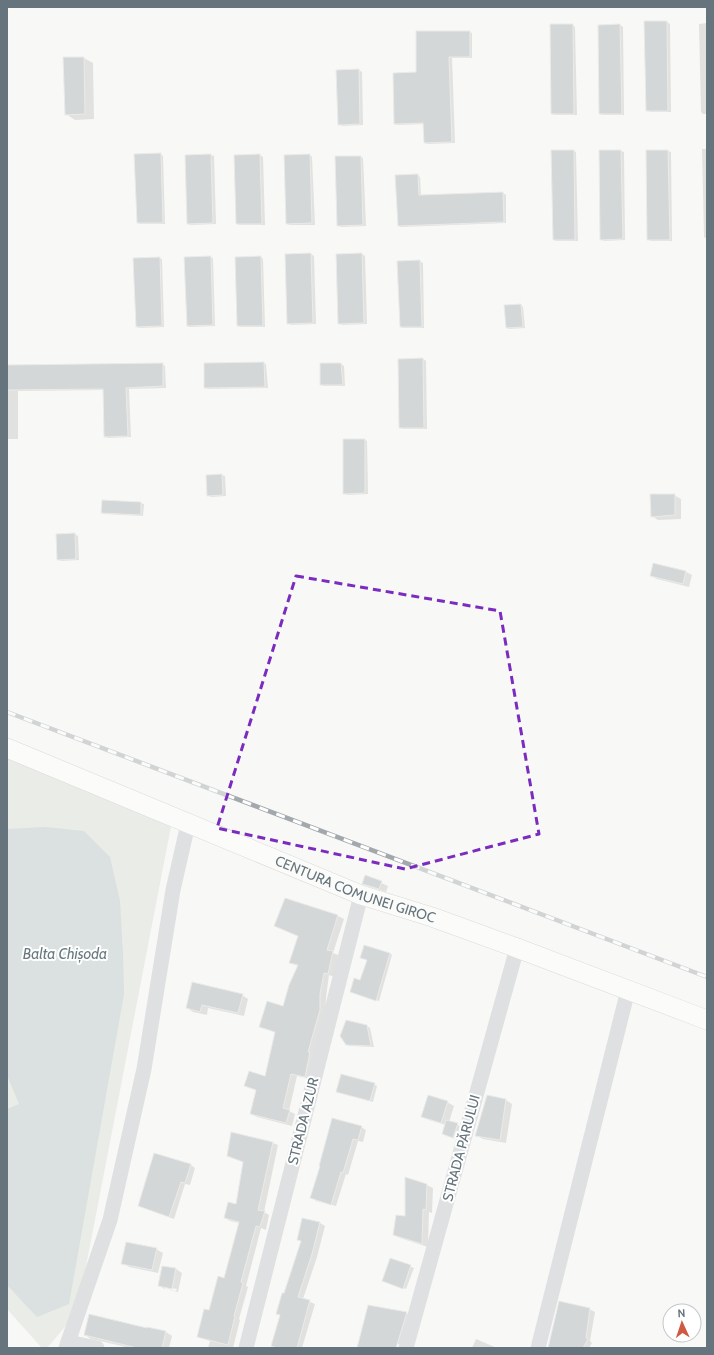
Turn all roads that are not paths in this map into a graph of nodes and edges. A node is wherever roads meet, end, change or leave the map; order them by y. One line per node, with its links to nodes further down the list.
1 (7, 748): 2 (main road, CENTURA COMUNEI GIROC)
2 (188, 824): 3 (main road, CENTURA COMUNEI GIROC); 7 (street)
3 (361, 895): 4 (main road, CENTURA COMUNEI GIROC); 9 (street, STRADA AZUR)
4 (517, 948): 5 (main road, CENTURA COMUNEI GIROC); 10 (street, STRADA PĂRULUI)
5 (628, 990): 6 (main road, CENTURA COMUNEI GIROC); 11 (street)
6 (707, 1020)
7 (67, 1345): 8 (street)
8 (97, 1348)
9 (246, 1348)
10 (406, 1348)
11 (538, 1348)

